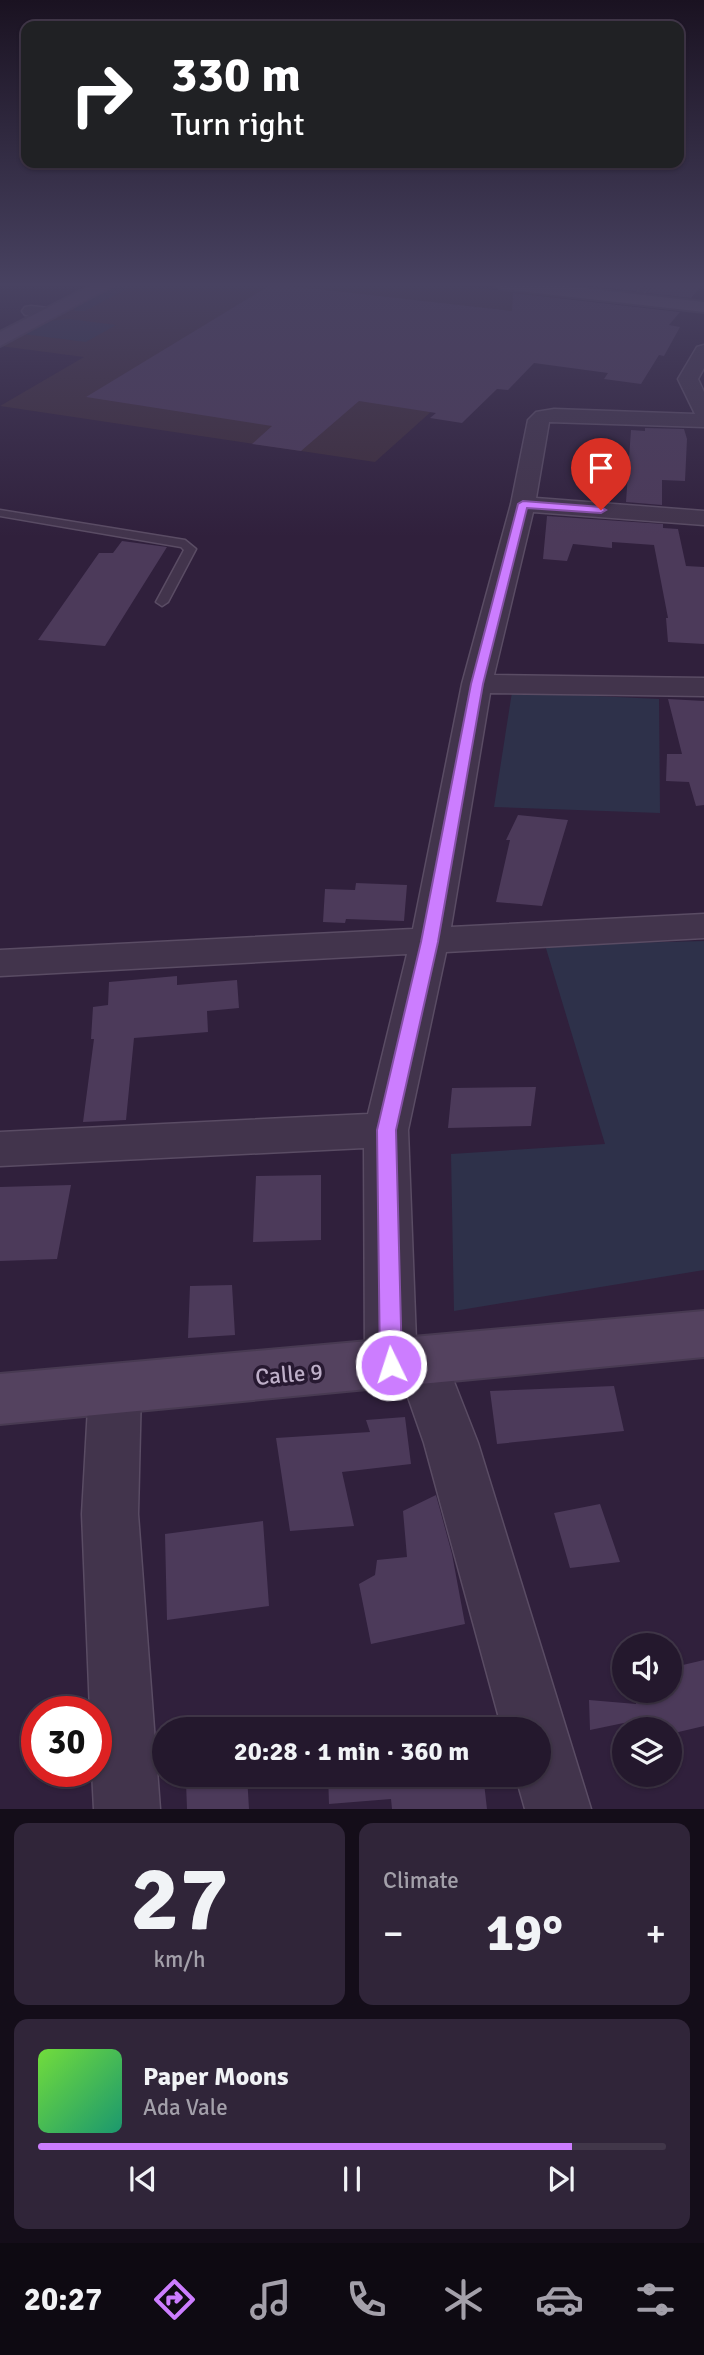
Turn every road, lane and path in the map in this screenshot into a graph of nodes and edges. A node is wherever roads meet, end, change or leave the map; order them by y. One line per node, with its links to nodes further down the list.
1 (694, 368): 2 (street)
2 (703, 413): 3 (street)
3 (523, 504): 5 (street); 7 (street)
4 (0, 513): 6 (lane)
5 (704, 518)
6 (162, 602)
7 (477, 684): 8 (street); 10 (street)
8 (704, 687)
9 (704, 926): 10 (street)
10 (429, 942): 11 (street); 12 (street)
11 (0, 962)
12 (386, 1130): 13 (street); 15 (street)
13 (0, 1149)
14 (704, 1334): 15 (main road, Calle 9)
15 (406, 1364): 16 (main road, Calle 9); 18 (street)
16 (115, 1389): 17 (main road, Calle 9); 20 (street)
17 (0, 1399)
18 (531, 1717)
19 (551, 1786): 21 (street)
20 (127, 1809)
21 (558, 1809)

